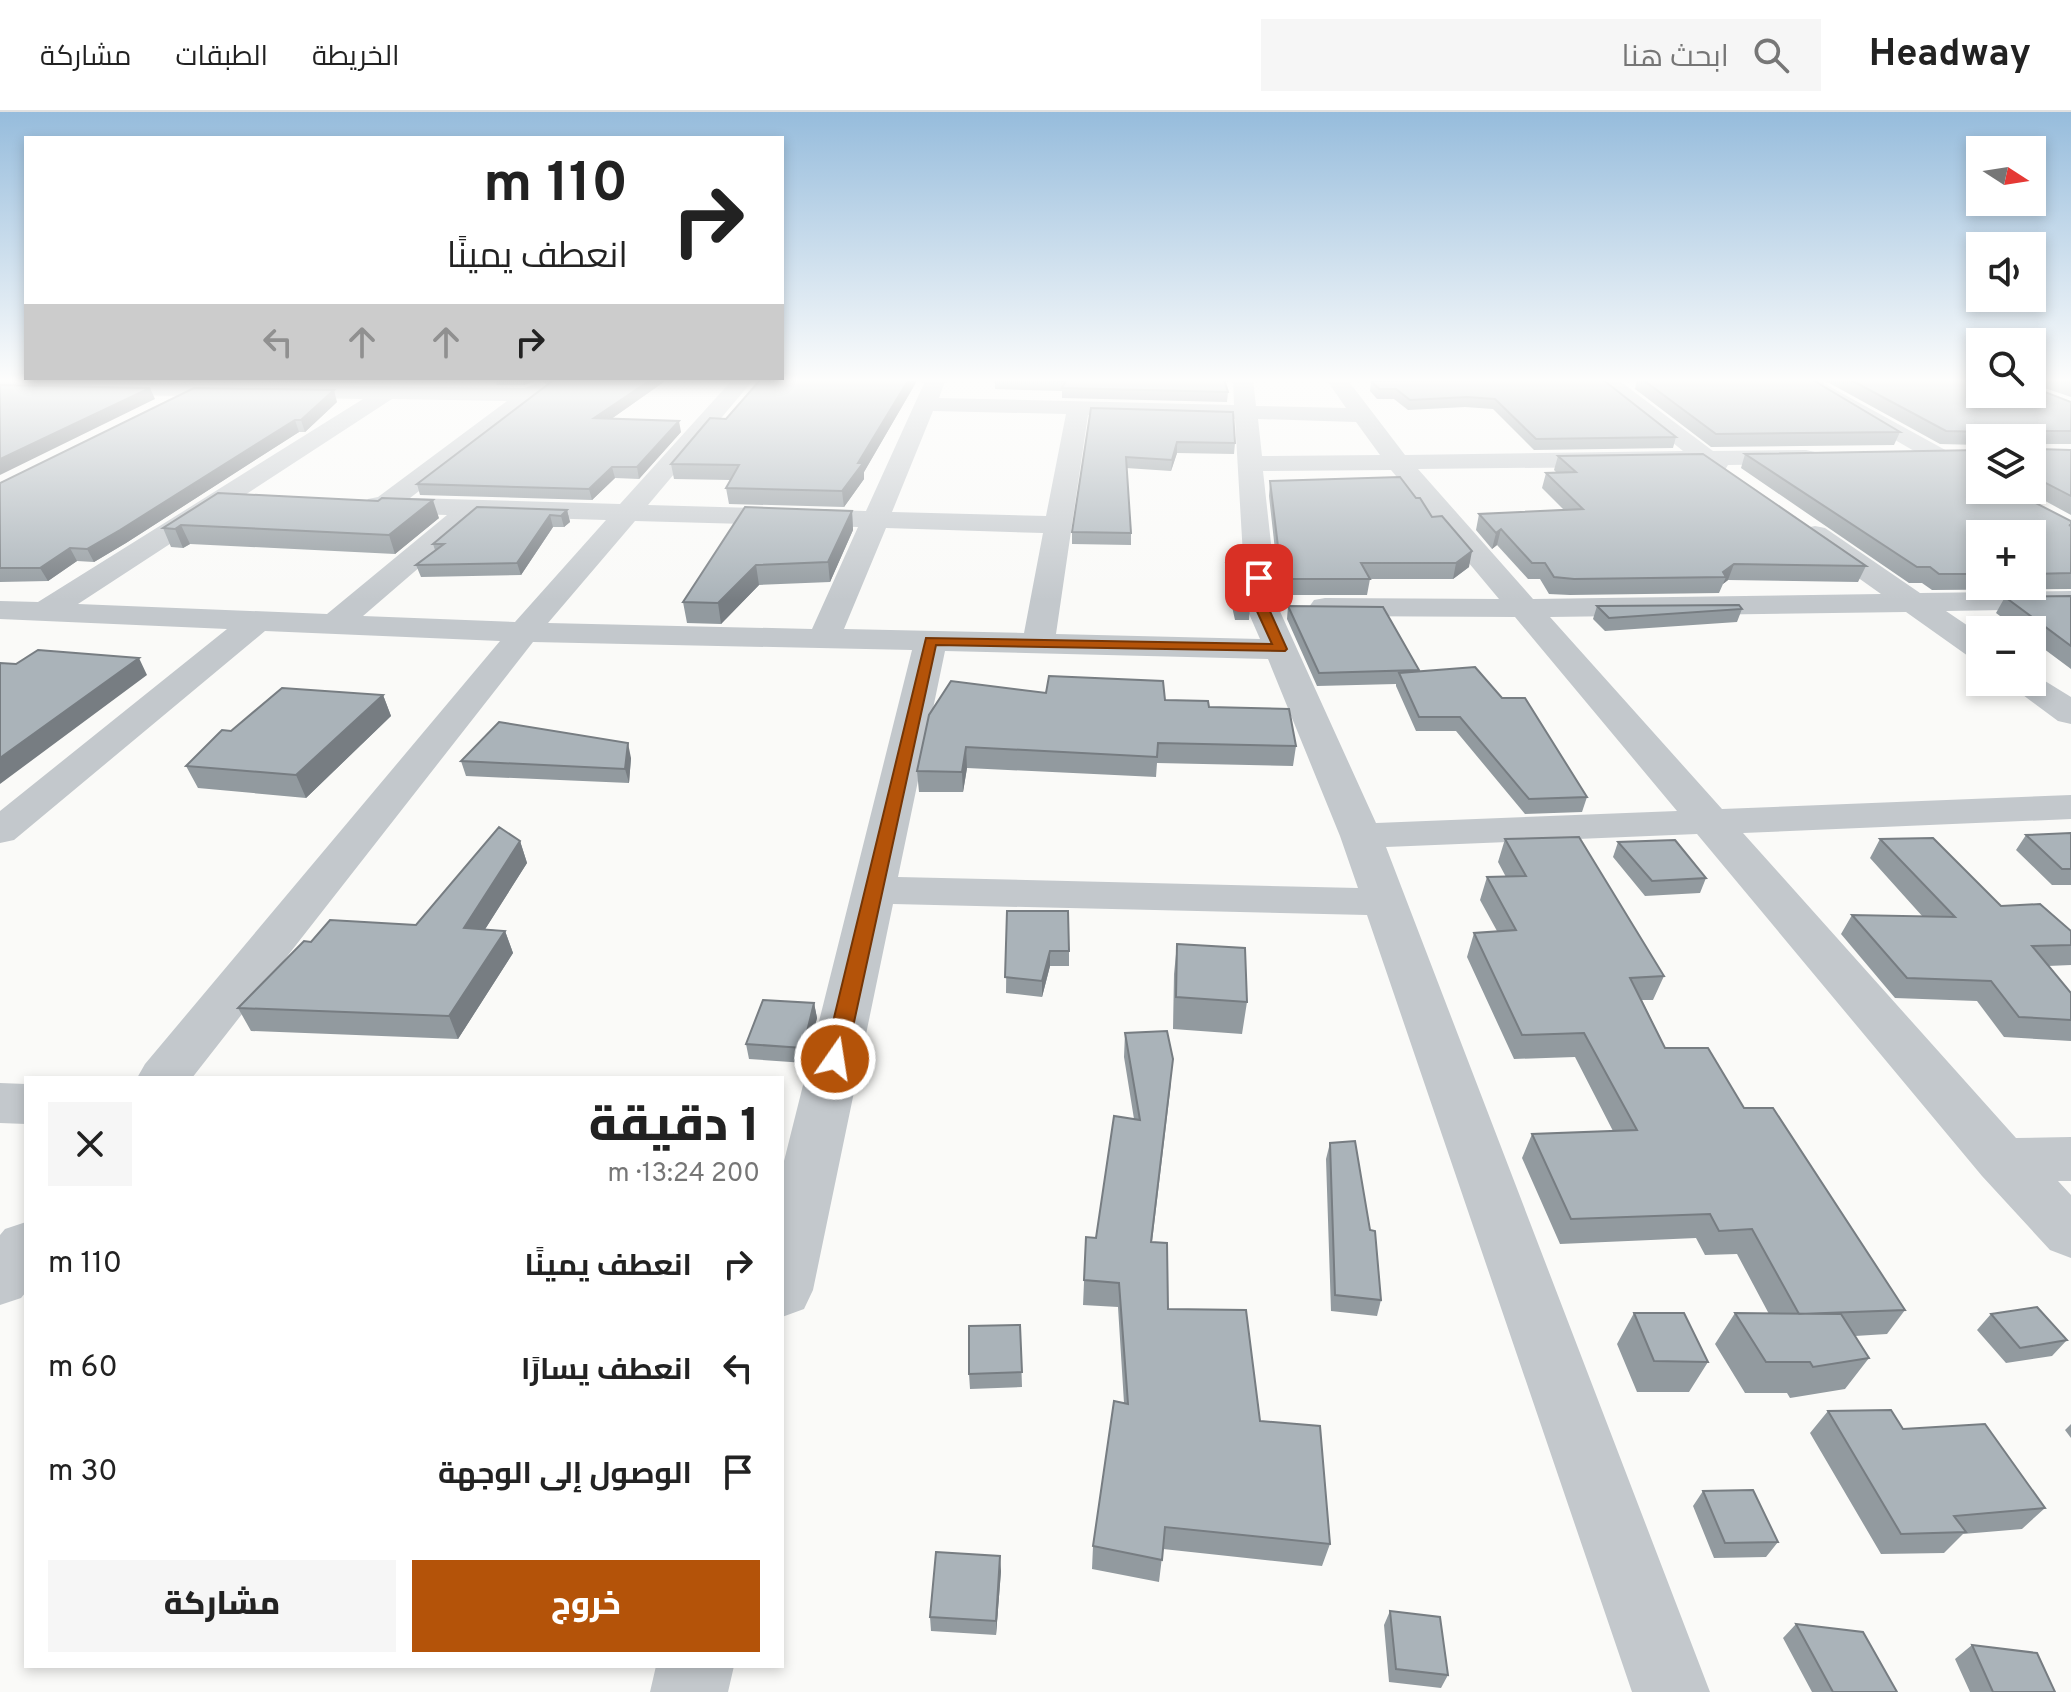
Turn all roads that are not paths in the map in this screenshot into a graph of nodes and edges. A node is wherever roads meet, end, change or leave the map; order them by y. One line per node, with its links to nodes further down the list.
1 (293, 453): 18 (street)
2 (452, 453): 21 (street)
3 (680, 453): 23 (street)
4 (904, 453): 24 (street)
5 (1070, 453): 26 (street)
6 (1249, 453): 15 (street)
7 (1392, 453): 14 (street)
8 (1698, 453): 13 (street)
9 (1934, 454): 10 (street); 11 (street); 16 (street)
10 (1966, 454)
11 (1889, 455)
12 (1828, 456): 13 (street)
13 (1706, 459): 14 (street); 17 (street)
14 (1398, 462): 15 (street); 29 (street)
15 (1250, 464): 34 (street)
16 (1966, 471)
17 (1745, 486)
18 (219, 500): 19 (street); 31 (street)
19 (264, 502)
20 (354, 504): 21 (street)
21 (384, 505): 22 (street)
22 (473, 507): 23 (street); 33 (street)
23 (628, 512): 24 (street); 35 (street)
24 (876, 518): 26 (street); 36 (street)
25 (1798, 522): 28 (street)
26 (1058, 525): 39 (street)
27 (2071, 600): 28 (street)
28 (1915, 602): 29 (street); 37 (street)
29 (1525, 608): 34 (street); 45 (street)
30 (0, 610): 31 (street)
31 (44, 612): 32 (street)
32 (257, 621): 33 (street); 43 (street)
33 (334, 624): 35 (street)
34 (1271, 628): 39 (street); 47 (street)
35 (525, 632): 36 (street); 50 (street)
36 (824, 639): 38 (street)
37 (1966, 639)
38 (931, 641): 39 (street); 48 (street)
39 (1038, 643)
40 (2046, 695): 41 (street)
41 (2071, 713)
42 (0, 797): 43 (street)
43 (40, 799): 46 (street)
44 (2071, 807): 45 (street)
45 (1708, 820): 47 (street); 55 (street)
46 (0, 831)
47 (1361, 836): 49 (street)
48 (873, 890): 49 (street); 53 (street)
49 (1385, 902): 62 (street)
50 (165, 1076)
51 (0, 1103): 52 (street)
52 (24, 1104)
53 (799, 1142): 58 (street)
54 (2071, 1159): 55 (street)
55 (2002, 1160): 56 (street)
56 (2071, 1233)
57 (24, 1249): 59 (street)
58 (784, 1273)
59 (0, 1279)
60 (695, 1668): 61 (street)
61 (689, 1692)
62 (1671, 1692)

